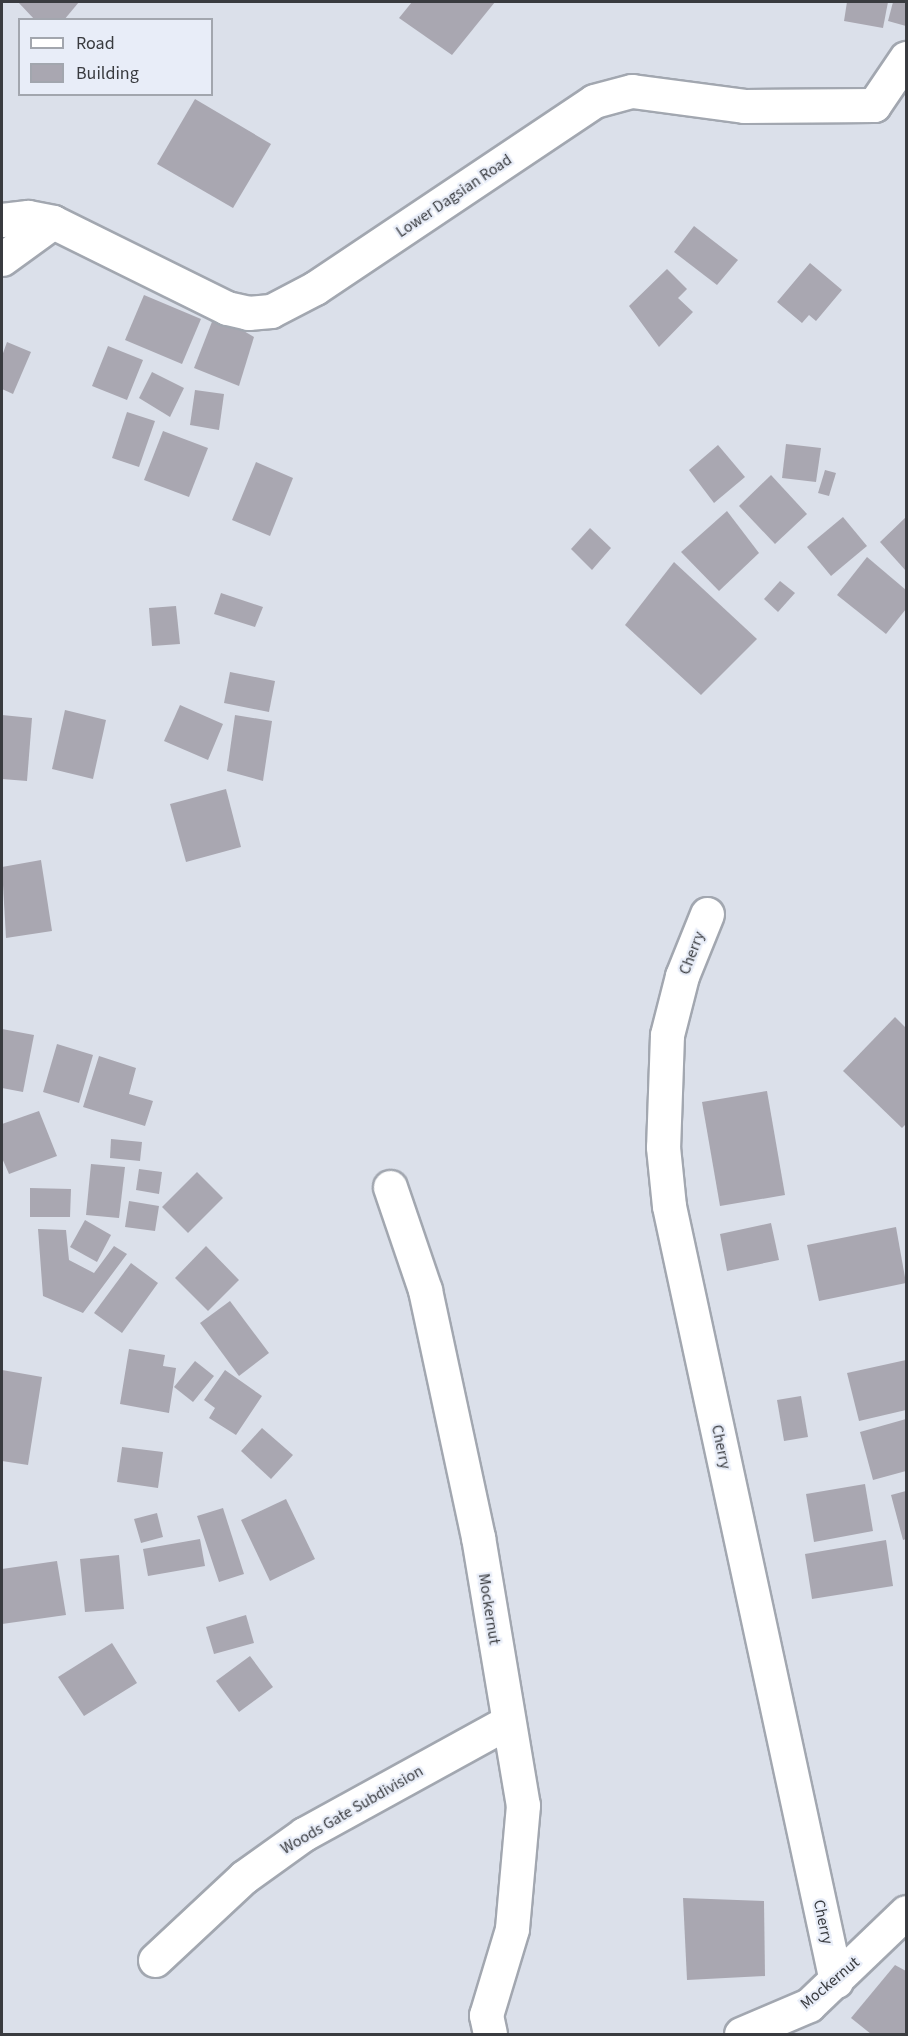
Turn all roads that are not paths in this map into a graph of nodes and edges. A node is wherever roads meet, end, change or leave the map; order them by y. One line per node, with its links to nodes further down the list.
1 (906, 58): 3 (street, Lower Dagsian Road)
2 (2, 220): 3 (street, Lower Dagsian Road)
3 (53, 222): 4 (street)
4 (2, 259)
5 (707, 914): 10 (street, Cherry)
6 (390, 1187): 7 (street, Mockernut)
7 (506, 1723): 9 (street, Woods Gate Subdivision); 11 (street, Mockernut)
8 (906, 1912): 10 (street, Mockernut)
9 (155, 1960)
10 (836, 1981): 12 (street, Mockernut)
11 (490, 2034)
12 (741, 2034)

